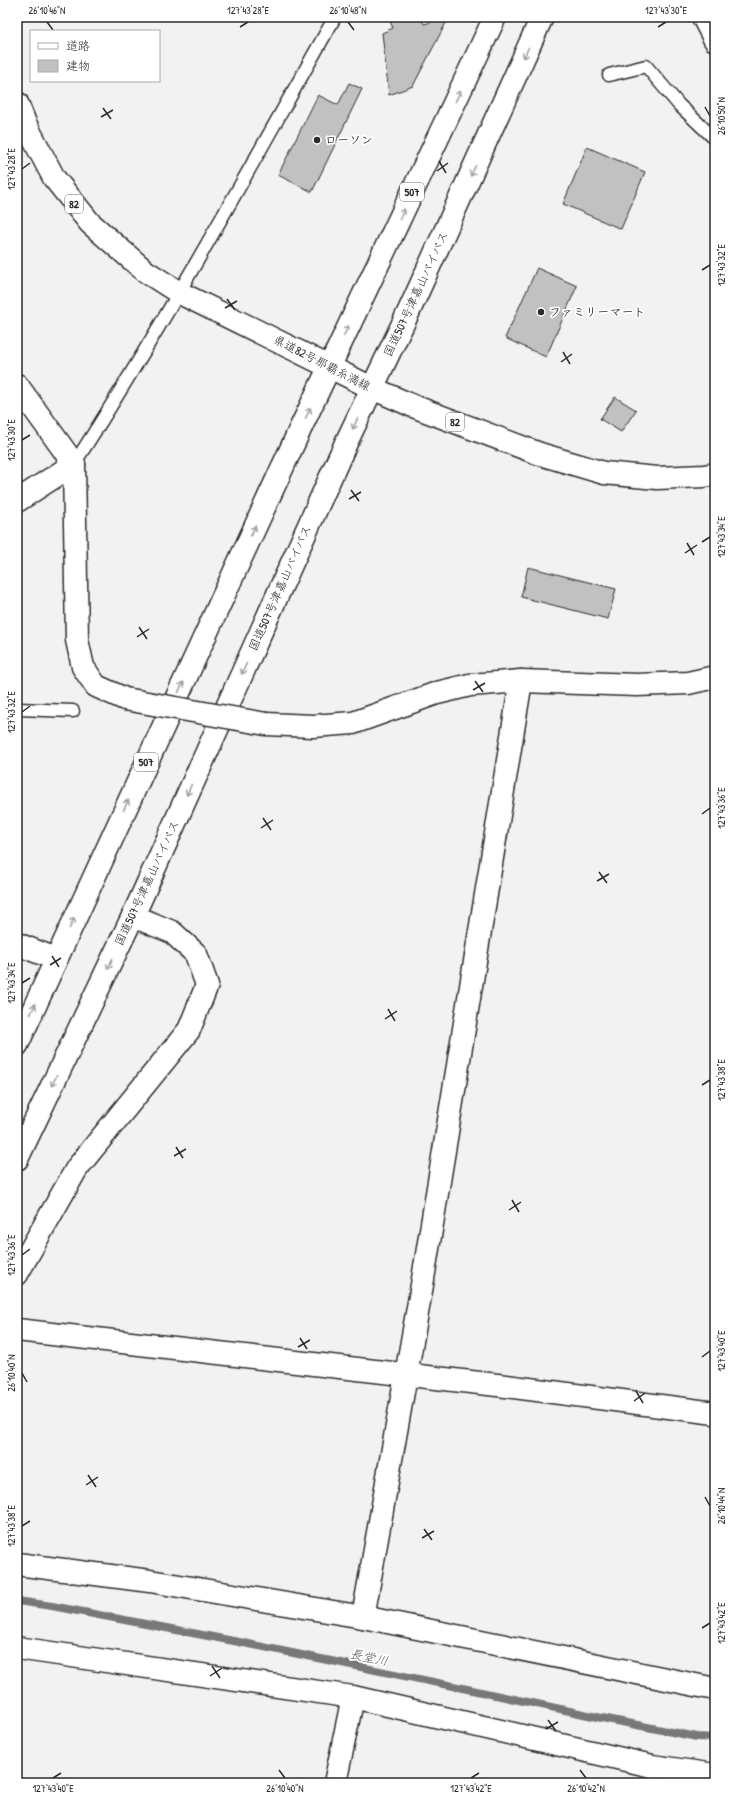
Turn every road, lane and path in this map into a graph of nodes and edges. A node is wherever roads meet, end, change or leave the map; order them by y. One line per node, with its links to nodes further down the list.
1 (335, 17): 10 (lane)
2 (495, 17): 11 (main road, 507, one-way to 2)
3 (542, 17): 13 (main road, 国道507号津嘉山バイパス, one-way to 13)
4 (702, 17): 5 (main road)
5 (715, 40)
6 (609, 75): 9 (lane)
7 (17, 103): 8 (main road, 県道82号那覇糸満線 / 82)
8 (21, 129): 10 (main road, 県道82号那覇糸満線 / 82)
9 (715, 139)
10 (178, 292): 11 (main road, 県道82号那覇糸満線 / 82); 14 (lane)
11 (330, 367): 13 (main road, 県道82号那覇糸満線 / 82); 23 (main road, 507, one-way to 11)
12 (17, 385): 14 (main road)
13 (372, 388): 15 (main road, 県道82号那覇糸満線 / 82); 21 (main road, 国道507号津嘉山バイパス, one-way to 21)
14 (74, 464): 16 (main road); 18 (main road, bridge)
15 (715, 474)
16 (17, 501)
17 (715, 677): 18 (main road)
18 (521, 681): 28 (main road)
19 (17, 709): 20 (lane)
20 (73, 711)
21 (132, 916): 25 (main road, 国道507号津嘉山バイパス, one-way to 25); 26 (main road)
22 (17, 944): 23 (main road)
23 (56, 959): 24 (main road, 507, one-way to 23)
24 (17, 1045)
25 (17, 1159)
26 (17, 1274)
27 (17, 1330): 28 (main road)
28 (406, 1375): 29 (main road); 31 (main road)
29 (715, 1412)
30 (17, 1564): 31 (main road)
31 (363, 1617): 33 (main road)
32 (17, 1648): 34 (main road)
33 (715, 1689)
34 (353, 1698): 35 (main road); 36 (main road)
35 (715, 1775)
36 (336, 1783)

